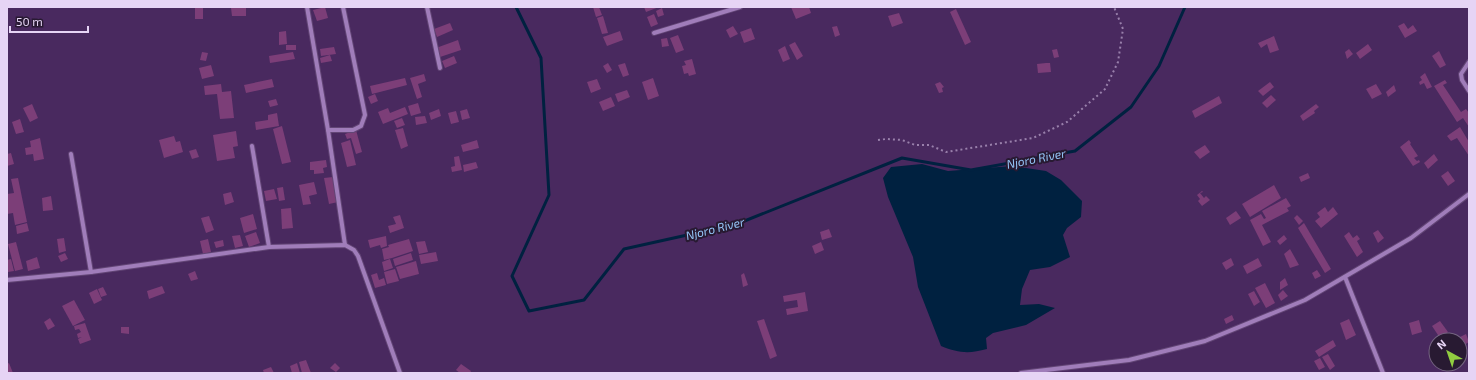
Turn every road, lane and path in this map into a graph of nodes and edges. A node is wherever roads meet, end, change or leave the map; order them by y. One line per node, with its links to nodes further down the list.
1 (307, 7): 10 (street)
2 (343, 7): 10 (street)
3 (427, 7): 8 (street)
4 (740, 7): 6 (street)
5 (1114, 7): 11 (path)
6 (654, 33)
7 (1469, 62): 9 (street)
8 (440, 68)
9 (1469, 92)
10 (328, 130): 15 (street)
11 (878, 140)
12 (252, 146): 16 (street)
13 (71, 154): 17 (street)
14 (1469, 194): 18 (street)
15 (345, 245): 16 (street); 20 (street)
16 (269, 247): 17 (street)
17 (91, 272): 19 (street)
18 (1345, 277): 21 (street); 22 (street)
19 (7, 280)
20 (400, 373)
21 (1023, 373)
22 (1383, 373)

